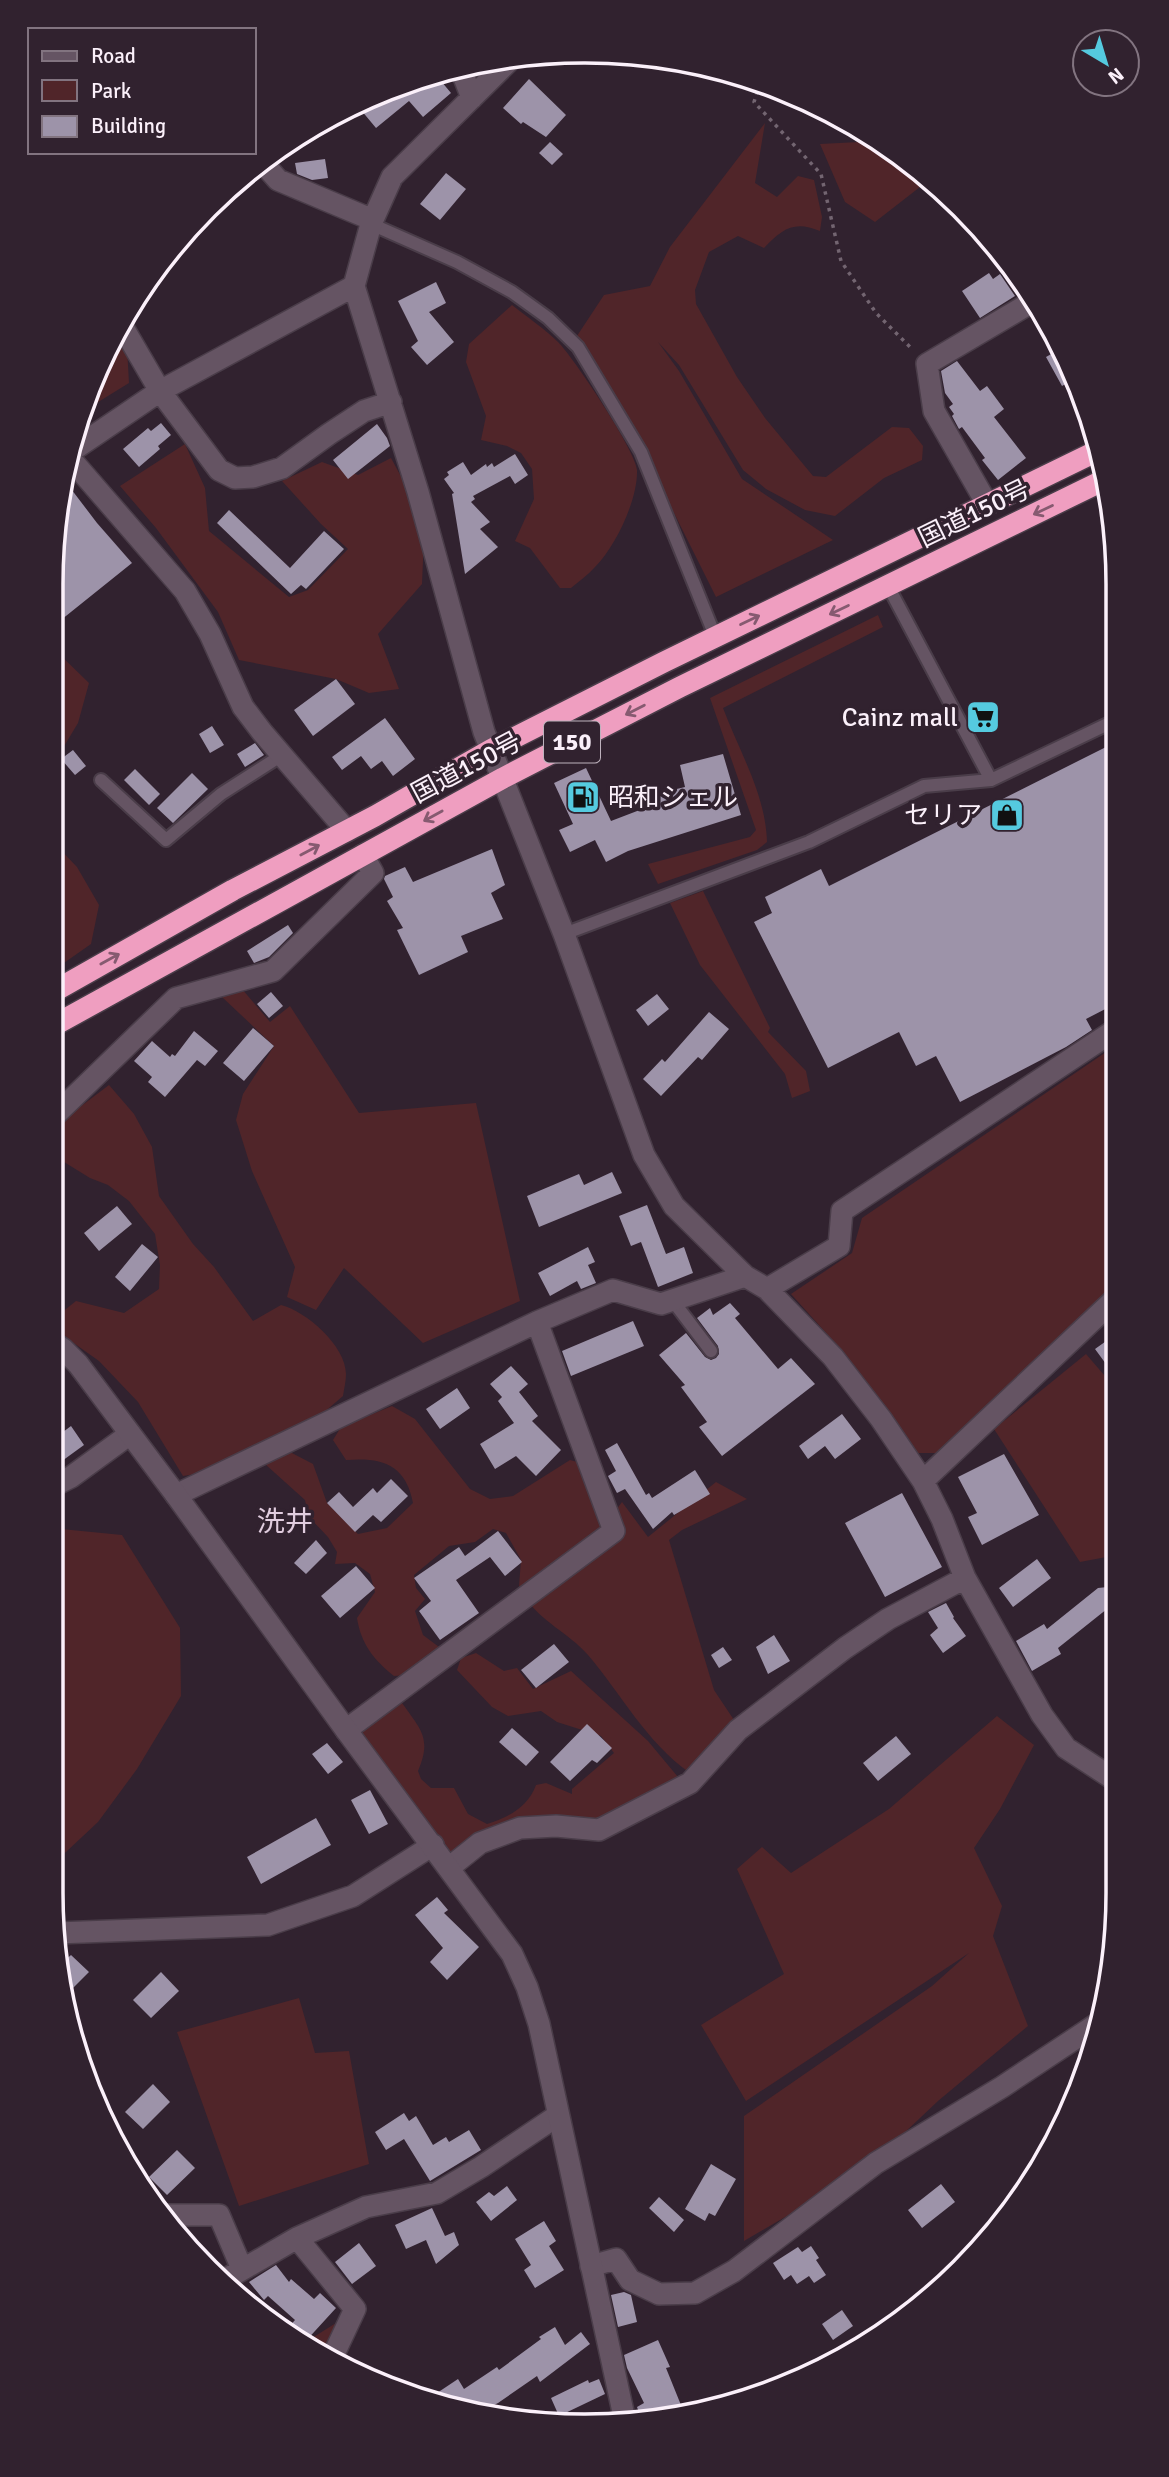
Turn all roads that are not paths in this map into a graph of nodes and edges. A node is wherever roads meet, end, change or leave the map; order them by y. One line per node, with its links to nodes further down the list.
1 (500, 70): 3 (street)
2 (464, 78): 3 (street)
3 (472, 98): 5 (street)
4 (269, 170): 5 (street)
5 (372, 222): 6 (street); 17 (lane)
6 (354, 286): 9 (street); 10 (street)
7 (1025, 306): 15 (street)
8 (127, 335): 9 (street)
9 (160, 391): 10 (street); 11 (street)
10 (391, 402): 19 (street)
11 (83, 445)
12 (1089, 455): 15 (highway, 国道150号 / 150)
13 (78, 464): 20 (street)
14 (1096, 484): 16 (highway, 国道150号 / 150, one-way to 16)
15 (988, 504): 17 (highway, 国道150号 / 150, one-way to 15)
16 (888, 586): 21 (highway, 国道150号 / 150, one-way to 21); 23 (lane)
17 (715, 636): 19 (highway, 国道150号 / 150)
18 (1106, 725): 23 (lane)
19 (492, 749): 21 (street); 24 (highway, 国道150号 / 150)
20 (282, 755): 22 (lane); 24 (street)
21 (503, 778): 25 (highway, 国道150号 / 150, one-way to 25); 26 (street)
22 (101, 780)
23 (991, 780): 26 (lane)
24 (347, 831): 27 (highway, 国道150号 / 150, one-way to 24)
25 (363, 855): 28 (highway, 国道150号 / 150); 30 (street)
26 (564, 934): 31 (street)
27 (63, 986)
28 (63, 1020)
29 (1106, 1036): 32 (street)
30 (63, 1107)
31 (745, 1276): 32 (street); 33 (street)
32 (766, 1289): 40 (street)
33 (673, 1301): 35 (street); 37 (lane)
34 (1106, 1307): 40 (street)
35 (537, 1322): 41 (street); 43 (street)
36 (63, 1349): 38 (street)
37 (711, 1351)
38 (130, 1434): 39 (street); 41 (street)
39 (63, 1481)
40 (923, 1481): 42 (street)
41 (176, 1495): 43 (street)
42 (965, 1578): 44 (street); 46 (street)
43 (346, 1730): 45 (street)
44 (1106, 1774)
45 (433, 1845): 46 (street); 47 (street)
46 (450, 1867): 49 (street)
47 (65, 1933)
48 (1087, 2031): 52 (street)
49 (557, 2116): 51 (street); 52 (street)
50 (175, 2215): 53 (street)
51 (297, 2238): 53 (street); 54 (street)
52 (592, 2266): 55 (street)
53 (234, 2274)
54 (336, 2350)
55 (623, 2413)

